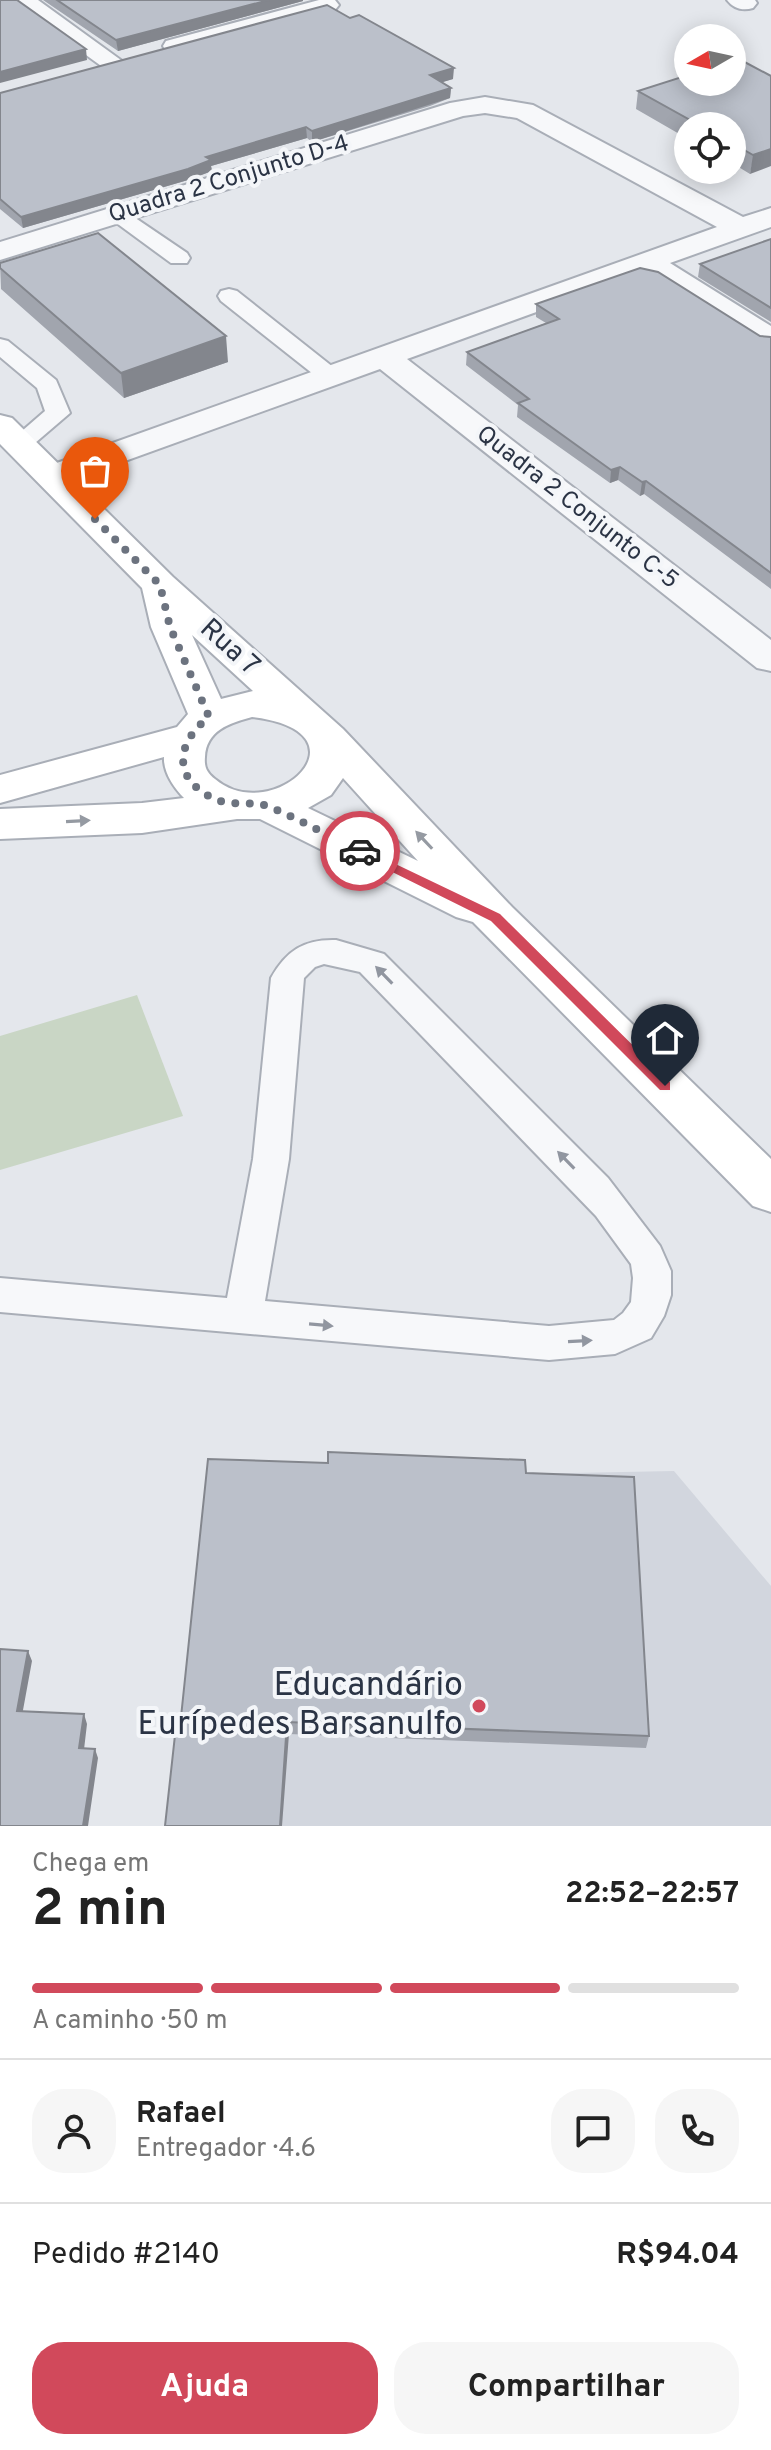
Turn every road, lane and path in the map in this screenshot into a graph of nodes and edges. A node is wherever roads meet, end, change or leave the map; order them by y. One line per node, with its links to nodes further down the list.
1 (22, 0): 3 (street)
2 (323, 2): 3 (street)
3 (113, 63): 4 (street)
4 (85, 71)
5 (118, 215): 7 (street, Quadra 2 Conjunto D-4); 8 (street, Quadra 2 Conjunto D-4); 9 (lane)
6 (771, 217): 7 (street)
7 (741, 228): 10 (street)
8 (0, 251)
9 (179, 258)
10 (647, 262): 12 (street); 14 (street)
11 (229, 296): 15 (lane)
12 (771, 339)
13 (0, 346): 16 (lane)
14 (384, 356): 15 (street); 19 (street, Quadra 2 Conjunto C-5)
15 (330, 376): 17 (street)
16 (10, 434): 17 (main road, Rua 7)
17 (52, 476): 18 (main road, Rua 7)
18 (160, 585): 20 (main road, Rua 7); 21 (main road, Rua 7)
19 (771, 659)
20 (297, 710): 21 (main road); 22 (main road)
21 (198, 727): 23 (main road); 24 (main road)
22 (329, 738): 24 (main road); 26 (main road, one-way to 22)
23 (0, 789)
24 (251, 805): 25 (main road, one-way to 24); 26 (main road)
25 (0, 824)
26 (496, 918): 27 (main road)
27 (771, 1191)
28 (0, 1295): 29 (lane)
29 (243, 1318): 29 (lane, one-way to 29)

